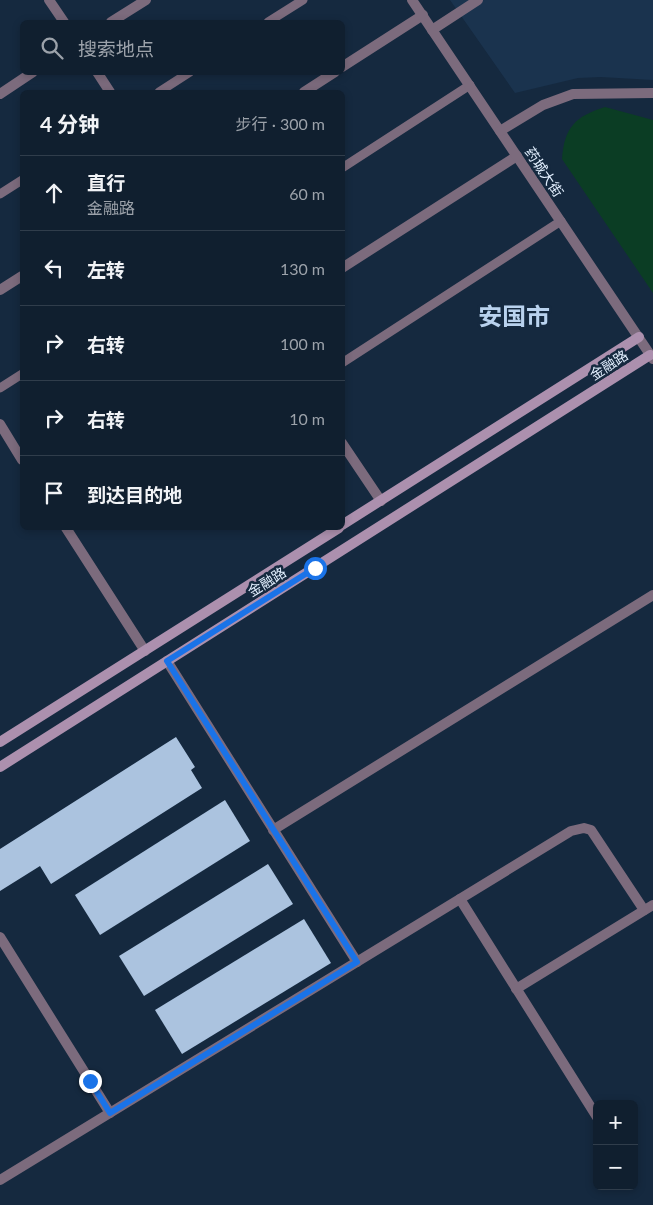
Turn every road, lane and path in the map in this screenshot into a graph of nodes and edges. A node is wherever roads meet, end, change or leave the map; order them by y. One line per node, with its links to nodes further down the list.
1 (49, 0): 7 (street)
2 (146, 0): 8 (street)
3 (303, 0): 9 (lane)
4 (412, 0): 6 (street, 药城大街)
5 (478, 0): 10 (street)
6 (422, 15): 10 (street, 药城大街); 11 (street)
7 (63, 20)
8 (114, 20)
9 (271, 20)
10 (432, 30): 16 (street, 药城大街)
11 (345, 65)
12 (29, 75): 20 (street)
13 (99, 75): 17 (street)
14 (185, 75): 18 (lane)
15 (330, 75): 19 (street)
16 (470, 86): 22 (street, 药城大街); 24 (lane)
17 (109, 90)
18 (162, 90)
19 (307, 90)
20 (0, 94)
21 (653, 94): 22 (street)
22 (500, 131): 23 (street, 药城大街)
23 (517, 156): 27 (street, 药城大街); 28 (street)
24 (345, 166)
25 (20, 181): 26 (lane)
26 (0, 194)
27 (561, 221): 31 (street, 药城大街); 33 (lane)
28 (345, 266)
29 (20, 277): 30 (street)
30 (0, 290)
31 (639, 338): 32 (street, 药城大街); 39 (main road, 金融路)
32 (652, 357): 45 (main road, 金融路)
33 (345, 361)
34 (20, 375): 35 (lane)
35 (0, 388)
36 (0, 424): 38 (street)
37 (345, 447): 39 (street)
38 (20, 457)
39 (381, 501): 40 (main road, 金融路)
40 (345, 523)
41 (67, 530): 44 (street)
42 (336, 530): 44 (main road, 金融路)
43 (653, 594): 48 (street)
44 (145, 650): 46 (main road, 金融路)
45 (167, 661): 47 (main road, 金融路); 48 (street)
46 (0, 742)
47 (0, 767)
48 (274, 830): 52 (street)
49 (460, 899): 50 (street); 52 (street); 53 (street)
50 (649, 908): 53 (street)
51 (0, 937): 55 (street)
52 (357, 962): 55 (street)
53 (516, 989): 54 (street)
54 (593, 1110)
55 (110, 1113): 56 (street)
56 (0, 1180)

